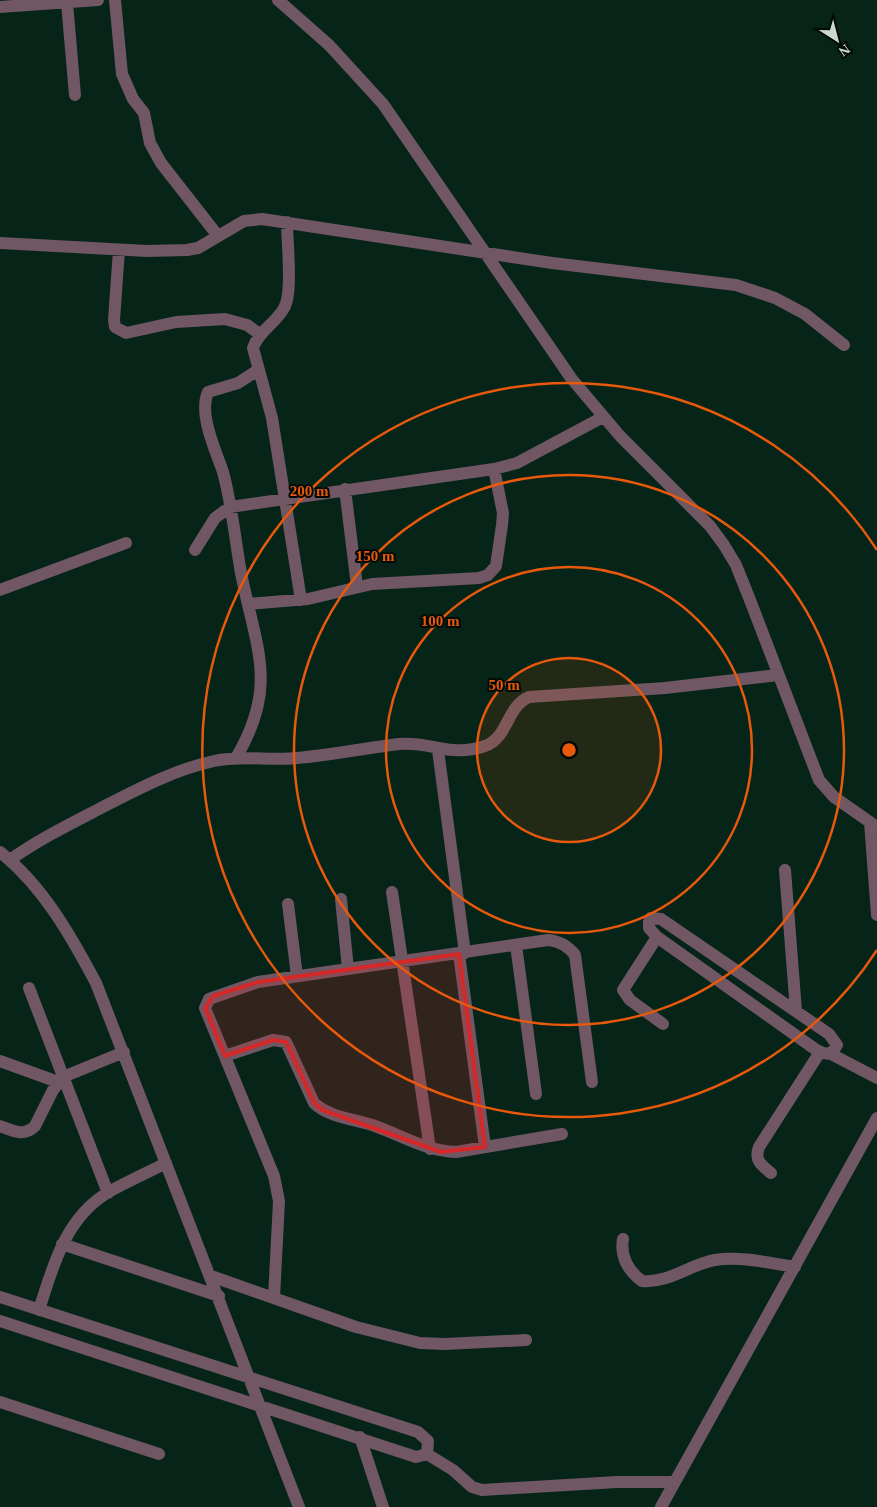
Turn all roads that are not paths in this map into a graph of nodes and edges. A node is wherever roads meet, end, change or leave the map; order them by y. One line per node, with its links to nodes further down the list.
1 (98, 0): 4 (street)
2 (115, 0): 8 (street)
3 (278, 0): 11 (street)
4 (67, 3): 5 (street); 6 (street)
5 (0, 7)
6 (75, 95)
7 (287, 222): 8 (street); 11 (street); 12 (street)
8 (218, 236): 10 (street)
9 (0, 243): 10 (street)
10 (119, 250): 12 (street)
11 (485, 252): 13 (street); 15 (street)
12 (261, 335): 14 (street)
13 (844, 345)
14 (258, 370): 18 (street); 19 (street)
15 (603, 417): 16 (street); 26 (street)
16 (494, 469): 17 (street); 22 (street)
17 (346, 489): 18 (street); 22 (street)
18 (285, 498): 19 (street); 24 (street)
19 (230, 507): 21 (street); 25 (street)
20 (126, 543): 23 (street)
21 (194, 550)
22 (358, 586): 24 (street)
23 (0, 590)
24 (301, 600): 25 (street)
25 (248, 604): 28 (street)
26 (778, 675): 27 (street); 29 (street)
27 (438, 750): 28 (street); 38 (street)
28 (236, 758): 30 (street)
29 (874, 824): 35 (street)
30 (5, 856): 45 (street)
31 (785, 870): 43 (street)
32 (392, 892): 39 (street)
33 (341, 899): 40 (street)
34 (288, 904): 41 (street)
35 (877, 915)
36 (657, 936): 43 (street); 44 (street); 46 (street)
37 (516, 945): 38 (street); 51 (street); 52 (street)
38 (462, 953): 39 (street); 56 (street)
39 (404, 961): 40 (street); 57 (street)
40 (348, 969): 41 (street)
41 (297, 976): 47 (street)
42 (29, 988): 50 (street)
43 (796, 1012): 46 (street)
44 (662, 1024)
45 (124, 1052): 50 (street); 58 (street)
46 (825, 1053): 49 (street); 59 (street)
47 (225, 1056): 57 (street); 67 (street)
48 (0, 1061): 50 (street)
49 (877, 1078)
50 (61, 1079): 54 (street); 60 (street)
51 (592, 1082)
52 (536, 1094)
53 (877, 1118): 63 (street)
54 (0, 1126)
55 (562, 1134): 56 (street)
56 (485, 1147): 57 (street)
57 (430, 1149)
58 (166, 1163): 60 (street); 64 (street)
59 (771, 1173)
60 (108, 1193): 62 (street)
61 (622, 1239): 63 (street)
62 (62, 1244): 65 (street); 68 (street)
63 (796, 1267): 77 (street)
64 (211, 1276): 65 (street); 67 (street)
65 (219, 1296): 71 (street)
66 (0, 1297): 68 (street)
67 (274, 1298): 70 (street)
68 (40, 1310): 71 (street)
69 (0, 1321): 73 (street)
70 (526, 1340)
71 (250, 1379): 73 (street); 76 (street)
72 (0, 1402): 75 (street)
73 (260, 1405): 74 (street); 78 (street)
74 (360, 1437): 76 (street); 79 (street)
75 (159, 1454)
76 (427, 1454): 77 (street)
77 (675, 1482): 80 (street)
78 (298, 1506)
79 (383, 1507)
80 (661, 1507)

